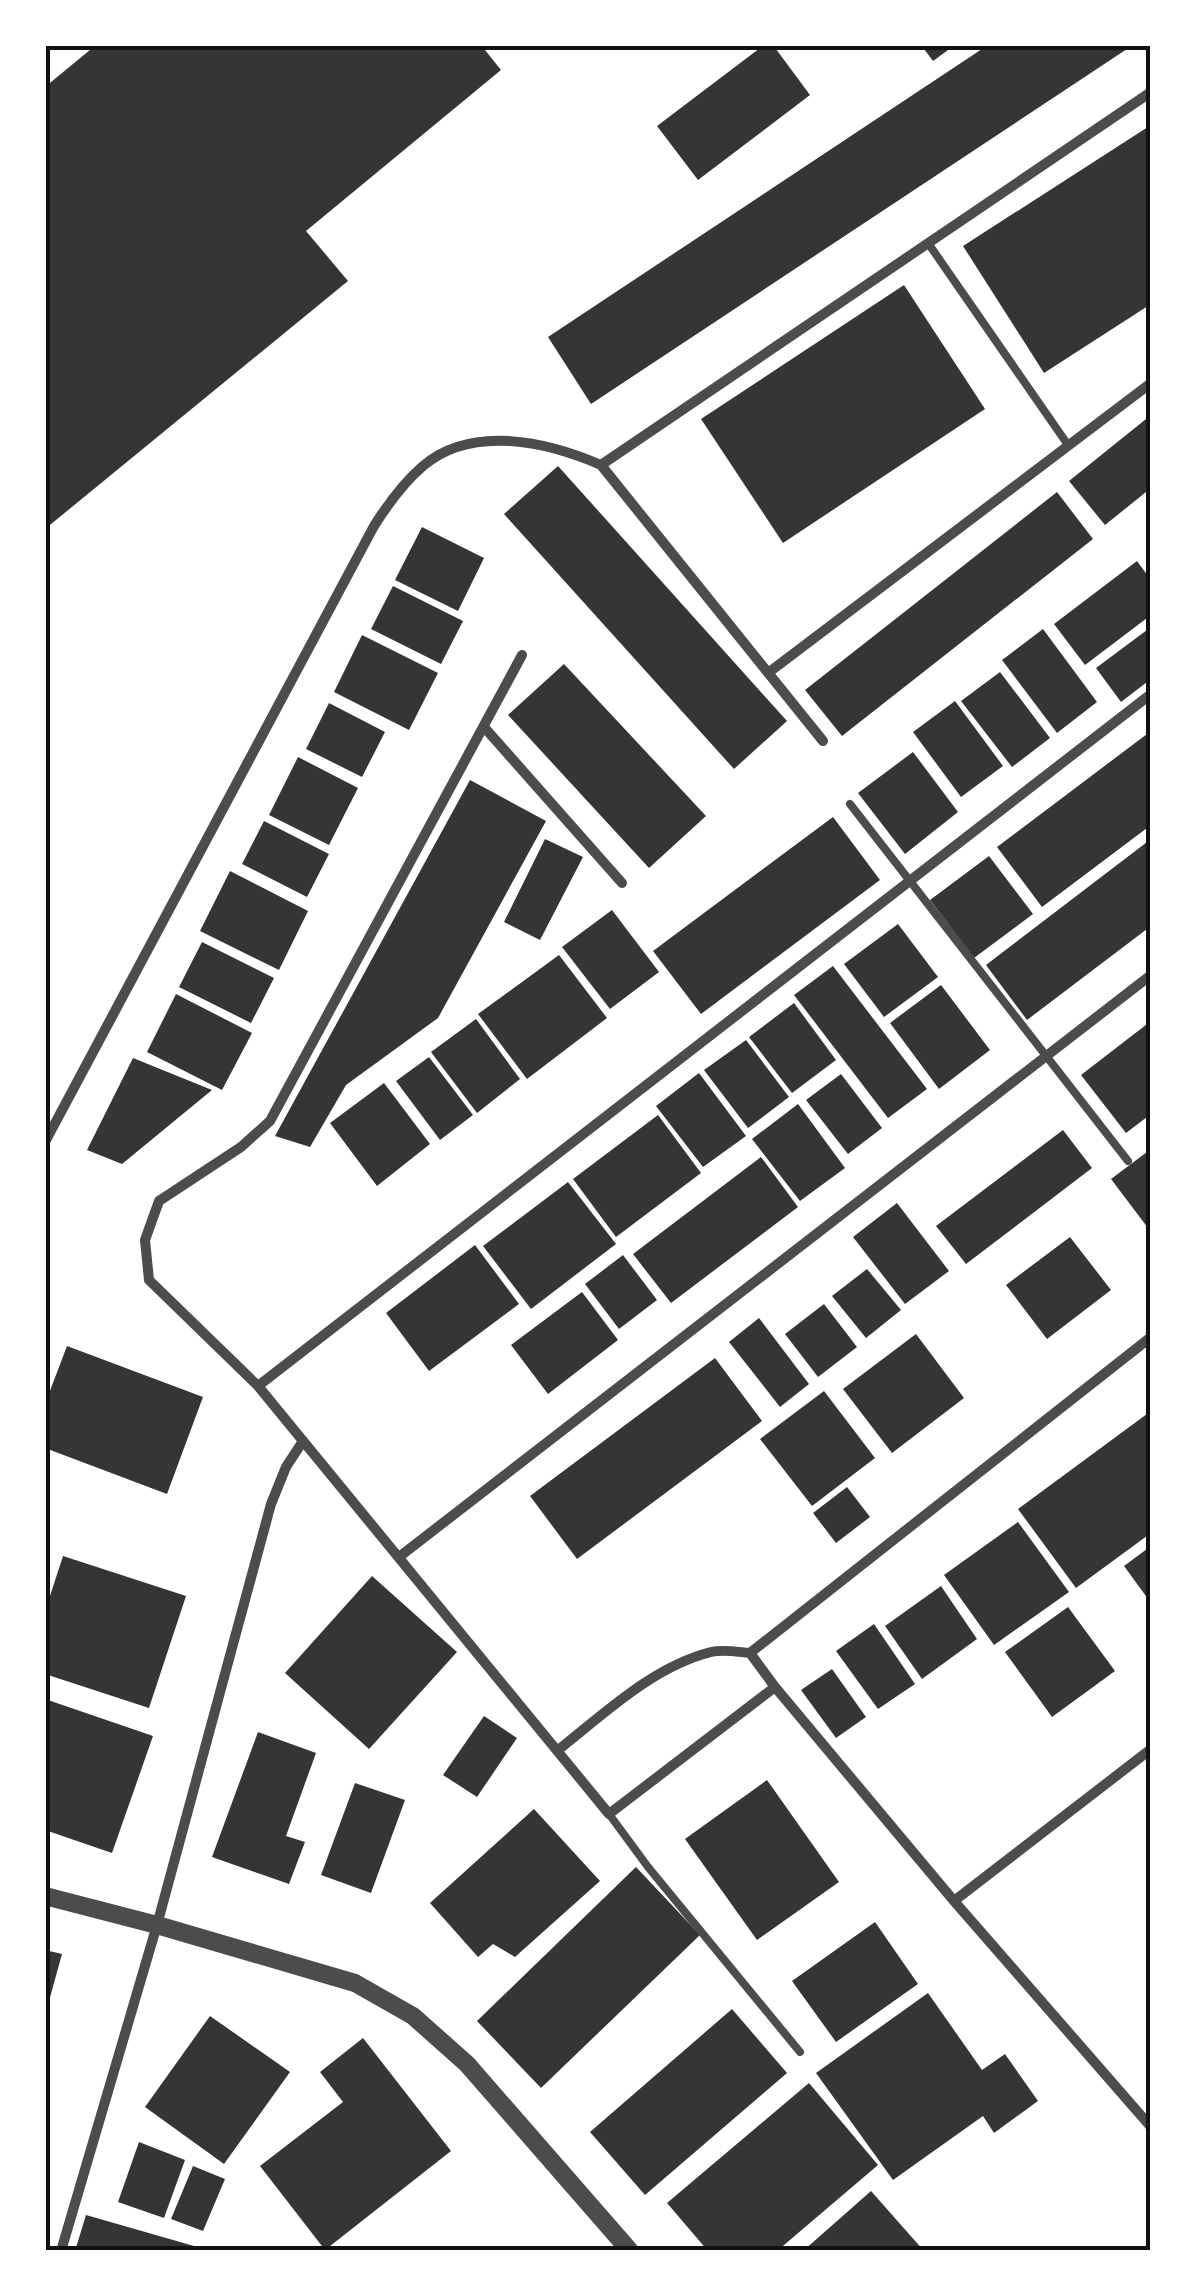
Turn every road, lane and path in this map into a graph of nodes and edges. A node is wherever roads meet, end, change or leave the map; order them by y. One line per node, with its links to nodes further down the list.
1 (1151, 92): 2 (street)
2 (928, 243): 4 (lane); 5 (street)
3 (1151, 383): 4 (street)
4 (1068, 445): 7 (street)
5 (601, 464): 7 (street); 16 (street)
6 (522, 656): 9 (street)
7 (768, 672): 10 (street)
8 (1151, 694): 12 (street)
9 (484, 727): 13 (street); 19 (street)
10 (823, 741)
11 (850, 804): 12 (lane)
12 (910, 881): 15 (lane); 19 (street)
13 (622, 883)
14 (1151, 975): 15 (street)
15 (1046, 1055): 17 (lane); 21 (street)
16 (45, 1142)
17 (1128, 1160)
18 (1151, 1336): 22 (street)
19 (258, 1386): 20 (street)
20 (303, 1441): 21 (street); 29 (street)
21 (398, 1557): 25 (street)
22 (750, 1653): 23 (street); 25 (street)
23 (775, 1687): 26 (street); 28 (street)
24 (1151, 1748): 28 (street)
25 (558, 1750): 26 (street)
26 (609, 1814): 30 (lane)
27 (45, 1896): 29 (street)
28 (954, 1901): 31 (street)
29 (156, 1925): 32 (street); 33 (street)
30 (800, 2052)
31 (1149, 2122)
32 (61, 2251)
33 (630, 2251)

